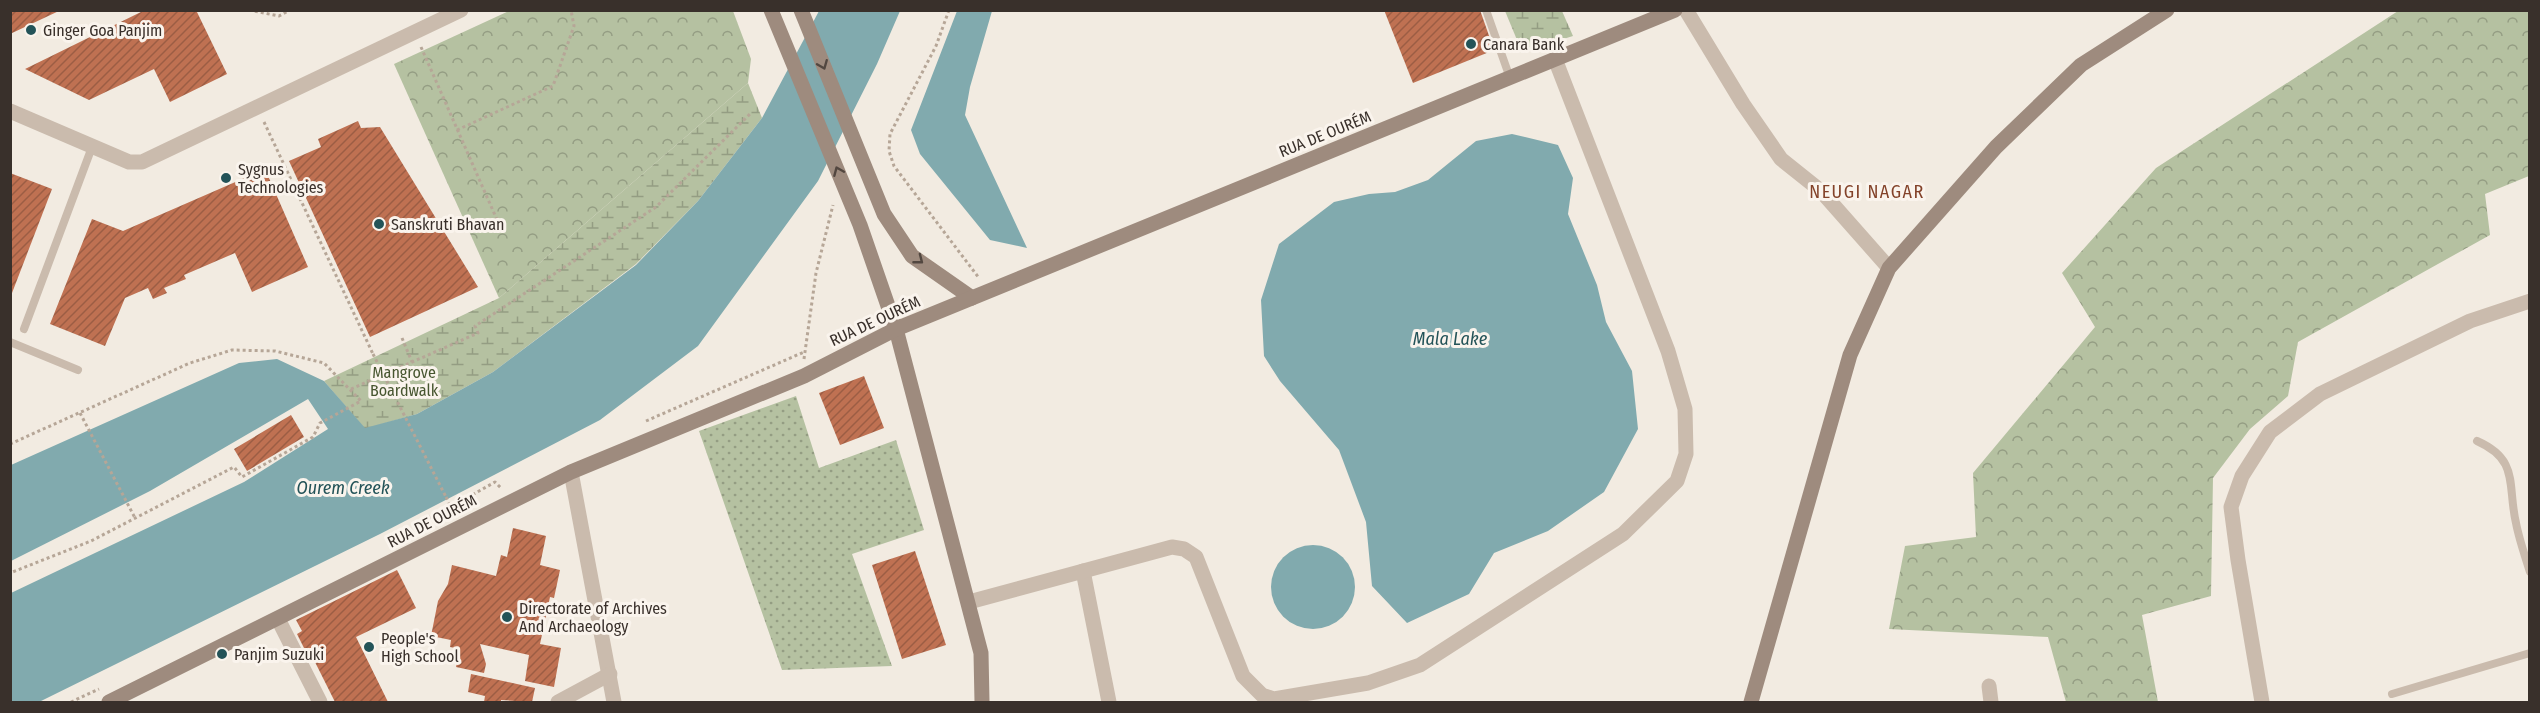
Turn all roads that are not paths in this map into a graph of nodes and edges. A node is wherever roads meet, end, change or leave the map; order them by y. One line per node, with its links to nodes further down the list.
1 (461, 10): 11 (street)
2 (771, 10): 16 (street, one-way to 2)
3 (801, 10): 13 (street, one-way to 13)
4 (1486, 10): 9 (lane)
5 (1675, 10): 8 (street, RUA DE OURÉM)
6 (1686, 10): 12 (street)
7 (2167, 10): 12 (street)
8 (1555, 59): 9 (street, RUA DE OURÉM); 21 (street)
9 (1510, 78): 13 (street, RUA DE OURÉM)
10 (10, 111): 11 (street)
11 (92, 147): 15 (lane)
12 (1889, 268): 35 (street)
13 (972, 298): 16 (street, RUA DE OURÉM)
14 (2529, 301): 37 (street)
15 (24, 328)
16 (896, 329): 20 (street, RUA DE OURÉM); 23 (street)
17 (10, 342): 18 (lane)
18 (78, 370)
19 (2477, 441): 22 (lane)
20 (571, 472): 24 (street, RUA DE OURÉM); 26 (street)
21 (1083, 571): 23 (street); 34 (street)
22 (2529, 572)
23 (969, 602): 33 (street)
24 (278, 619): 29 (street, RUA DE OURÉM); 30 (street)
25 (2529, 652): 28 (lane)
26 (610, 674): 31 (street); 32 (street)
27 (1989, 686): 36 (street)
28 (2392, 694)
29 (109, 702)
30 (318, 702)
31 (558, 702)
32 (614, 702)
33 (982, 702)
34 (1109, 702)
35 (1751, 702)
36 (1991, 702)
37 (2262, 702)

